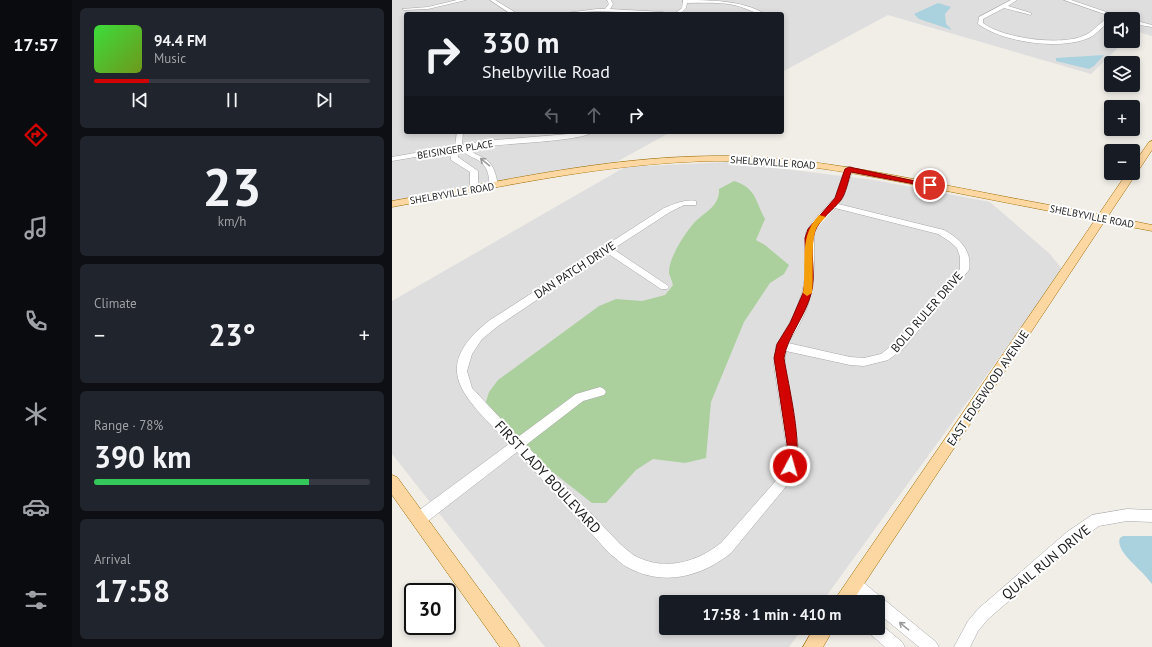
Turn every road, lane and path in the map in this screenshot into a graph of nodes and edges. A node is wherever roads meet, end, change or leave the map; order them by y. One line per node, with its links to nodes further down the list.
1 (464, 0): 9 (street)
2 (492, 0): 11 (street)
3 (609, 0): 10 (street)
4 (1015, 0): 8 (street)
5 (1066, 0): 7 (street)
6 (685, 1): 14 (street); 15 (street)
7 (1082, 2): 16 (street)
8 (1004, 6): 17 (street); 18 (street)
9 (404, 10)
10 (606, 11): 12 (street); 13 (street)
11 (512, 12)
12 (575, 12)
13 (625, 12)
14 (679, 12)
15 (760, 12)
16 (1106, 12)
17 (1028, 14)
18 (1104, 22)
19 (1140, 24): 20 (street)
20 (1150, 26)
21 (460, 134): 24 (street)
22 (582, 134): 24 (street, BEISINGER PLACE)
23 (1152, 144): 26 (main road, EAST EDGEWOOD AVENUE)
24 (459, 148): 25 (street, BEISINGER PLACE); 29 (street, one-way to 24); 30 (street)
25 (392, 159)
26 (1140, 162)
27 (849, 169): 29 (main road, SHELBYVILLE ROAD); 33 (street); 34 (main road, SHELBYVILLE ROAD)
28 (1127, 180): 34 (main road, EAST EDGEWOOD AVENUE)
29 (494, 186): 30 (main road, SHELBYVILLE ROAD)
30 (474, 189): 32 (main road, SHELBYVILLE ROAD)
31 (693, 203): 36 (street, DAN PATCH DRIVE)
32 (392, 204)
33 (834, 205): 38 (street); 38 (street, BOLD RULER DRIVE)
34 (1101, 218): 35 (main road, SHELBYVILLE ROAD); 45 (main road, EAST EDGEWOOD AVENUE)
35 (1152, 228)
36 (607, 249): 37 (street); 39 (street, DAN PATCH DRIVE)
37 (664, 286)
38 (781, 346): 41 (street, FIRST LADY BOULEVARD)
39 (467, 352): 41 (street, FIRST LADY BOULEVARD)
40 (600, 392): 41 (street)
41 (517, 444): 44 (street)
42 (392, 482): 44 (main road)
43 (1152, 516): 55 (street, QUAIL RUN DRIVE)
44 (419, 519): 51 (main road)
45 (854, 584): 46 (main road, EAST EDGEWOOD AVENUE); 47 (street)
46 (847, 595)
47 (867, 595)
48 (885, 610): 54 (street, one-way to 48)
49 (820, 635): 52 (main road)
50 (882, 635): 53 (street)
51 (511, 647)
52 (812, 647)
53 (897, 647)
54 (931, 647)
55 (962, 647)

